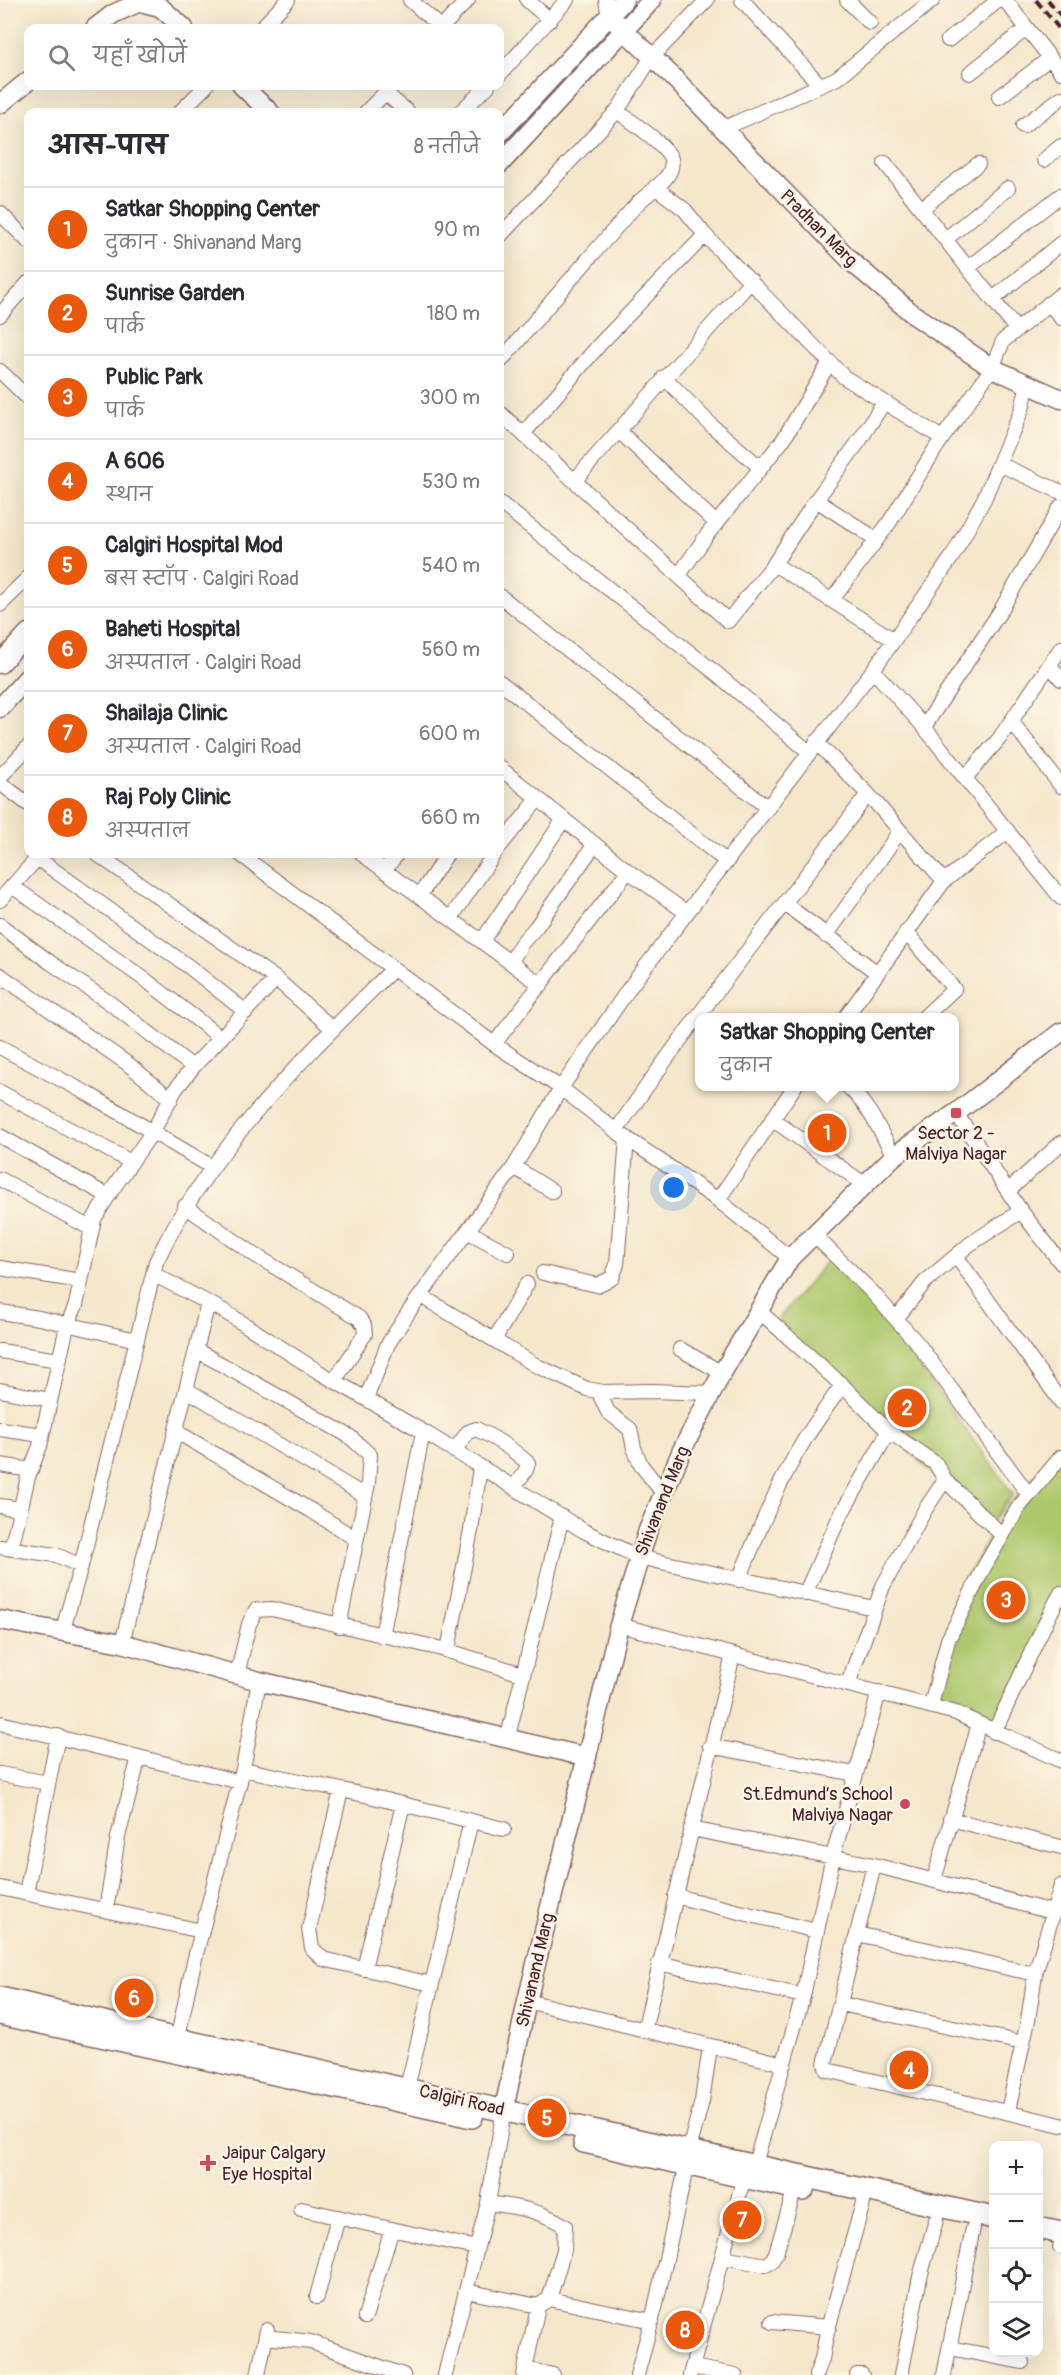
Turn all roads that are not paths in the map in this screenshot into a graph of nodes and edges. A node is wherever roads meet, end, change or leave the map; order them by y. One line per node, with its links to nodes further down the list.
1 (288, 0): 19 (street)
2 (410, 0): 20 (street)
3 (468, 0): 21 (street)
4 (527, 0): 16 (street)
5 (567, 0): 16 (street)
6 (624, 0): 15 (street)
7 (652, 0): 24 (street)
8 (707, 0): 26 (street)
9 (742, 0): 32 (street)
10 (848, 0): 22 (street)
11 (933, 0): 32 (street)
12 (999, 0): 25 (street)
13 (1005, 0): 23 (street)
14 (140, 1): 17 (street); 18 (street)
15 (607, 8): 24 (street, Pradhan Marg); 48 (street)
16 (550, 20): 28 (street)
17 (100, 24)
18 (179, 24)
19 (265, 24)
20 (437, 24)
21 (445, 24)
22 (870, 24)
23 (1026, 28): 27 (street); 30 (street)
24 (622, 30): 26 (street, Pradhan Marg); 51 (street)
25 (948, 40)
26 (652, 57): 46 (street); 49 (street, Pradhan Marg)
27 (1050, 58): 29 (street); 38 (street)
28 (504, 70)
29 (1061, 72)
30 (970, 73)
31 (24, 84): 40 (street)
32 (820, 85): 49 (street)
33 (202, 90): 41 (street)
34 (246, 90): 42 (street)
35 (387, 90): 43 (street)
36 (389, 90): 44 (street)
37 (484, 90): 45 (street)
38 (999, 97)
39 (1061, 98): 47 (street)
40 (0, 104)
41 (184, 108)
42 (266, 108)
43 (370, 108)
44 (405, 108)
45 (464, 108)
46 (617, 111): 55 (street); 60 (street)
47 (1023, 126)
48 (504, 128)
49 (722, 129): 76 (street, Pradhan Marg)
50 (1061, 146): 52 (street)
51 (504, 160)
52 (1044, 160)
53 (885, 163): 58 (street)
54 (978, 164): 58 (street)
55 (655, 187): 61 (street); 74 (street)
56 (1008, 189): 63 (street)
57 (1061, 195): 65 (street)
58 (922, 208): 63 (street)
59 (2, 220): 62 (street)
60 (504, 232)
61 (705, 235): 66 (street); 85 (street)
62 (24, 238)
63 (946, 238): 65 (street)
64 (1061, 243): 69 (street)
65 (969, 267): 69 (street)
66 (751, 281): 75 (street); 78 (street)
67 (24, 288): 71 (street)
68 (1061, 294): 70 (street)
69 (993, 299): 73 (street)
70 (1049, 303): 72 (street); 73 (street)
71 (0, 315)
72 (1061, 318)
73 (1016, 329): 76 (street)
74 (504, 357)
75 (830, 362): 82 (street); 88 (street)
76 (992, 368): 79 (street, Pradhan Marg); 86 (street)
77 (0, 371): 80 (street)
78 (664, 377): 84 (street); 88 (street)
79 (1028, 384): 81 (street, Pradhan Marg); 87 (street)
80 (24, 394)
81 (1061, 399)
82 (884, 402): 86 (street); 91 (street)
83 (504, 417): 85 (street)
84 (618, 430): 89 (street); 94 (street)
85 (523, 434): 89 (street)
86 (942, 438): 95 (street)
87 (999, 464): 90 (street); 103 (street)
88 (761, 468): 94 (street)
89 (574, 480): 97 (street)
90 (1061, 492)
91 (816, 500): 95 (street); 96 (street)
92 (504, 506): 114 (street)
93 (1061, 506): 113 (street)
94 (717, 524): 97 (street)
95 (876, 539): 100 (street)
96 (774, 564): 97 (street); 100 (street)
97 (679, 575)
98 (24, 582): 101 (street)
99 (504, 599): 124 (street)
100 (832, 600): 103 (street)
101 (0, 605)
102 (24, 637): 105 (street)
103 (894, 639): 107 (street)
104 (1061, 648): 106 (street)
105 (0, 664)
106 (1050, 665): 108 (street); 112 (street)
107 (873, 670): 113 (street); 114 (street)
108 (1061, 679)
109 (24, 681): 111 (street)
110 (504, 685): 138 (street)
111 (0, 708)
112 (1012, 722): 118 (street); 120 (street)
113 (924, 727): 118 (street)
114 (812, 747): 121 (street); 124 (street)
115 (24, 751): 116 (street)
116 (0, 777)
117 (504, 777): 122 (street)
118 (965, 778): 127 (street)
119 (0, 783): 123 (street)
120 (1061, 786)
121 (868, 794): 126 (street); 146 (street)
122 (538, 799): 125 (street); 128 (street)
123 (24, 801)
124 (768, 808): 138 (street)
125 (564, 819): 129 (street); 152 (street)
126 (900, 831): 141 (street); 151 (street)
127 (1008, 831): 141 (street); 144 (street)
128 (504, 841)
129 (595, 844): 140 (street); 153 (street)
130 (37, 858): 142 (street)
131 (42, 858): 159 (street)
132 (103, 858): 157 (street)
133 (245, 858): 154 (street)
134 (368, 858): 139 (street)
135 (395, 858): 139 (street)
136 (444, 858): 143 (street)
137 (491, 858): 148 (street)
138 (727, 862): 147 (street)
139 (385, 870): 143 (street)
140 (628, 871): 147 (street); 158 (street)
141 (944, 881): 150 (street)
142 (12, 886): 145 (street); 166 (street)
143 (420, 895): 148 (street)
144 (1061, 898)
145 (0, 900)
146 (785, 904): 151 (street); 160 (street)
147 (687, 913): 170 (street)
148 (451, 918): 152 (street)
149 (0, 924): 169 (street)
150 (906, 932): 155 (street); 162 (street)
151 (826, 936): 155 (street)
152 (482, 941): 153 (street)
153 (511, 962): 158 (street)
154 (393, 969): 164 (street); 167 (street)
155 (876, 972): 161 (street)
156 (0, 975): 174 (street)
157 (276, 979): 159 (street); 164 (street)
158 (541, 985): 167 (street)
159 (246, 1012): 166 (street)
160 (699, 1013)
161 (852, 1013)
162 (928, 1013)
163 (695, 1019): 178 (street)
164 (333, 1029): 183 (street)
165 (1061, 1032): 175 (street, Shivanand Marg)
166 (221, 1038): 169 (street)
167 (494, 1044): 170 (street)
168 (0, 1047): 177 (street)
169 (193, 1067): 174 (street)
170 (561, 1088): 178 (street); 184 (street)
171 (791, 1091): 176 (street)
172 (852, 1091): 181 (street)
173 (0, 1092): 182 (street)
174 (171, 1099): 177 (street)
175 (956, 1113): 181 (street, Shivanand Marg); 188 (street)
176 (771, 1119): 186 (street); 190 (street)
177 (153, 1131): 182 (street); 183 (street)
178 (622, 1134): 190 (street); 201 (street)
179 (0, 1136): 189 (street)
180 (1061, 1143): 188 (street)
181 (894, 1156): 186 (street, Shivanand Marg)
182 (131, 1162): 189 (street)
183 (212, 1167): 191 (street)
184 (514, 1167): 187 (street); 194 (street)
185 (0, 1179): 193 (street)
186 (864, 1184): 195 (street, Shivanand Marg)
187 (552, 1191)
188 (1008, 1191): 192 (street)
189 (108, 1196): 193 (street)
190 (718, 1200): 198 (street)
191 (185, 1206): 202 (street); 218 (street)
192 (1021, 1211): 197 (street); 199 (street)
193 (92, 1229): 203 (street)
194 (469, 1232): 196 (street); 205 (street)
195 (813, 1234): 198 (street, Shivanand Marg); 209 (street)
196 (508, 1253)
197 (956, 1256): 209 (street); 226 (street)
198 (790, 1258): 207 (street, Shivanand Marg)
199 (1061, 1263)
200 (0, 1268): 203 (street)
201 (543, 1273)
202 (153, 1274): 206 (street); 212 (street)
203 (81, 1281): 210 (street)
204 (527, 1284): 211 (street)
205 (421, 1296): 211 (street); 224 (street)
206 (208, 1303): 215 (street); 218 (street)
207 (759, 1311): 217 (street, Shivanand Marg); 219 (street)
208 (0, 1312): 210 (street)
209 (896, 1319): 240 (street)
210 (67, 1326): 212 (street); 216 (street)
211 (494, 1340): 222 (street)
212 (137, 1341): 249 (street)
213 (680, 1349): 217 (street)
214 (0, 1350): 216 (street)
215 (196, 1350): 221 (street); 241 (street)
216 (59, 1360): 225 (street)
217 (722, 1374): 223 (street, Shivanand Marg)
218 (335, 1380): 224 (street)
219 (842, 1385): 228 (street); 250 (street)
220 (0, 1390): 225 (street)
221 (187, 1390): 229 (street); 241 (street)
222 (598, 1391): 223 (street); 239 (street)
223 (712, 1393): 239 (street, Shivanand Marg)
224 (366, 1399): 230 (street)
225 (50, 1400): 231 (street)
226 (1061, 1402)
227 (0, 1429): 231 (street)
228 (887, 1430): 237 (street); 252 (street)
229 (177, 1432): 246 (street); 259 (street)
230 (423, 1432): 232 (street); 258 (street)
231 (42, 1435): 236 (street)
232 (454, 1451): 235 (street); 238 (street)
233 (1061, 1457): 240 (street)
234 (0, 1465): 236 (street)
235 (480, 1467): 238 (street); 260 (street)
236 (31, 1470): 243 (street)
237 (945, 1480): 245 (street); 253 (street)
238 (514, 1487): 244 (street)
239 (663, 1493): 248 (street, Shivanand Marg)
240 (1029, 1495): 245 (street)
241 (365, 1496): 246 (street)
242 (0, 1506): 243 (street)
243 (20, 1509): 247 (street)
244 (561, 1517): 248 (street); 263 (street)
245 (1002, 1535): 267 (street)
246 (356, 1539): 256 (street)
247 (6, 1548): 249 (street)
248 (638, 1557): 250 (street); 255 (street, Shivanand Marg)
249 (81, 1566): 257 (street)
250 (739, 1580): 252 (street)
251 (1061, 1593): 270 (street)
252 (805, 1594): 253 (street)
253 (874, 1608): 265 (street)
254 (0, 1620): 257 (street)
255 (619, 1625): 261 (street); 275 (street, Shivanand Marg)
256 (339, 1626): 258 (street); 262 (street)
257 (62, 1633): 259 (street)
258 (382, 1636): 260 (street)
259 (122, 1643): 262 (street)
260 (448, 1650): 263 (street)
261 (733, 1655): 265 (street); 273 (street)
262 (237, 1674): 264 (street)
263 (522, 1674): 272 (street)
264 (259, 1681): 272 (street); 279 (street)
265 (848, 1684): 266 (street)
266 (879, 1692): 267 (street); 278 (street)
267 (931, 1706): 269 (street)
268 (0, 1723): 271 (street)
269 (979, 1724): 270 (street); 283 (street)
270 (994, 1732): 276 (street)
271 (58, 1736): 274 (street); 280 (street)
272 (507, 1740): 275 (street)
273 (710, 1746): 278 (street); 286 (street)
274 (139, 1757): 279 (street); 295 (street)
275 (588, 1757): 306 (street, Shivanand Marg)
276 (1061, 1761)
277 (0, 1774): 280 (street)
278 (855, 1774): 288 (street)
279 (242, 1776): 281 (street); 297 (street)
280 (48, 1783): 293 (street)
281 (341, 1790): 282 (street); 301 (street)
282 (403, 1804): 284 (street); 301 (street)
283 (950, 1819): 287 (street); 290 (street)
284 (471, 1821): 285 (street); 303 (street)
285 (504, 1829)
286 (691, 1829): 288 (street); 294 (street)
287 (1061, 1847)
288 (833, 1856): 289 (street); 298 (street)
289 (874, 1865): 290 (street); 299 (street)
290 (934, 1880): 296 (street)
291 (1061, 1886): 296 (street)
292 (0, 1888): 293 (street)
293 (26, 1893): 295 (street)
294 (675, 1896): 298 (street); 300 (street)
295 (106, 1910): 297 (street)
296 (1052, 1912): 302 (street)
297 (202, 1930): 311 (street)
298 (816, 1931): 304 (street)
299 (857, 1934): 302 (street); 307 (street)
300 (659, 1963): 304 (street); 309 (street)
301 (364, 1969): 303 (street)
302 (1035, 1974): 310 (street)
303 (431, 1984): 314 (street)
304 (802, 1996): 313 (street)
305 (0, 1998): 311 (main road, Calgiri Road)
306 (527, 2001): 309 (street); 316 (street, Shivanand Marg)
307 (841, 2004): 310 (street); 315 (street)
308 (0, 2014): 311 (main road, Calgiri Road)
309 (644, 2031): 312 (street)
310 (1023, 2043): 315 (street)
311 (176, 2046): 314 (main road, Calgiri Road); 316 (main road, Calgiri Road)
312 (710, 2047): 313 (street); 318 (street)
313 (784, 2064): 319 (street)
314 (407, 2088): 316 (main road, Calgiri Road)
315 (1008, 2111): 317 (street)
316 (503, 2116): 318 (main road, Calgiri Road); 321 (street)
317 (1061, 2125)
318 (688, 2157): 319 (main road, Calgiri Road); 339 (street)
319 (750, 2171): 320 (main road, Calgiri Road); 325 (main road, Calgiri Road); 334 (street)
320 (795, 2188): 322 (main road, Calgiri Road); 334 (street)
321 (488, 2203): 333 (street); 337 (street)
322 (863, 2204): 326 (main road, Calgiri Road); 341 (street)
323 (301, 2209): 324 (street)
324 (338, 2217): 328 (street); 336 (street)
325 (989, 2217)
326 (936, 2220): 327 (main road, Calgiri Road); 355 (street)
327 (973, 2228): 329 (main road, Calgiri Road); 342 (street)
328 (392, 2229): 333 (street); 338 (street)
329 (989, 2231)
330 (1043, 2231): 332 (main road)
331 (1043, 2242): 332 (main road)
332 (1061, 2243)
333 (476, 2248): 335 (street)
334 (723, 2257): 344 (street)
335 (466, 2290): 337 (street); 348 (street)
336 (317, 2297)
337 (544, 2303): 339 (street); 345 (street)
338 (365, 2317)
339 (652, 2321): 350 (street)
340 (772, 2322): 341 (street)
341 (829, 2327): 352 (street)
342 (950, 2348): 343 (street); 356 (street)
343 (1022, 2362)
344 (691, 2371): 351 (street)
345 (525, 2372): 349 (street)
346 (258, 2375): 347 (street)
347 (402, 2375)
348 (445, 2375)
349 (553, 2375)
350 (637, 2375)
351 (735, 2375)
352 (816, 2375)
353 (857, 2375): 354 (street)
354 (862, 2375)
355 (901, 2375)
356 (944, 2375)

